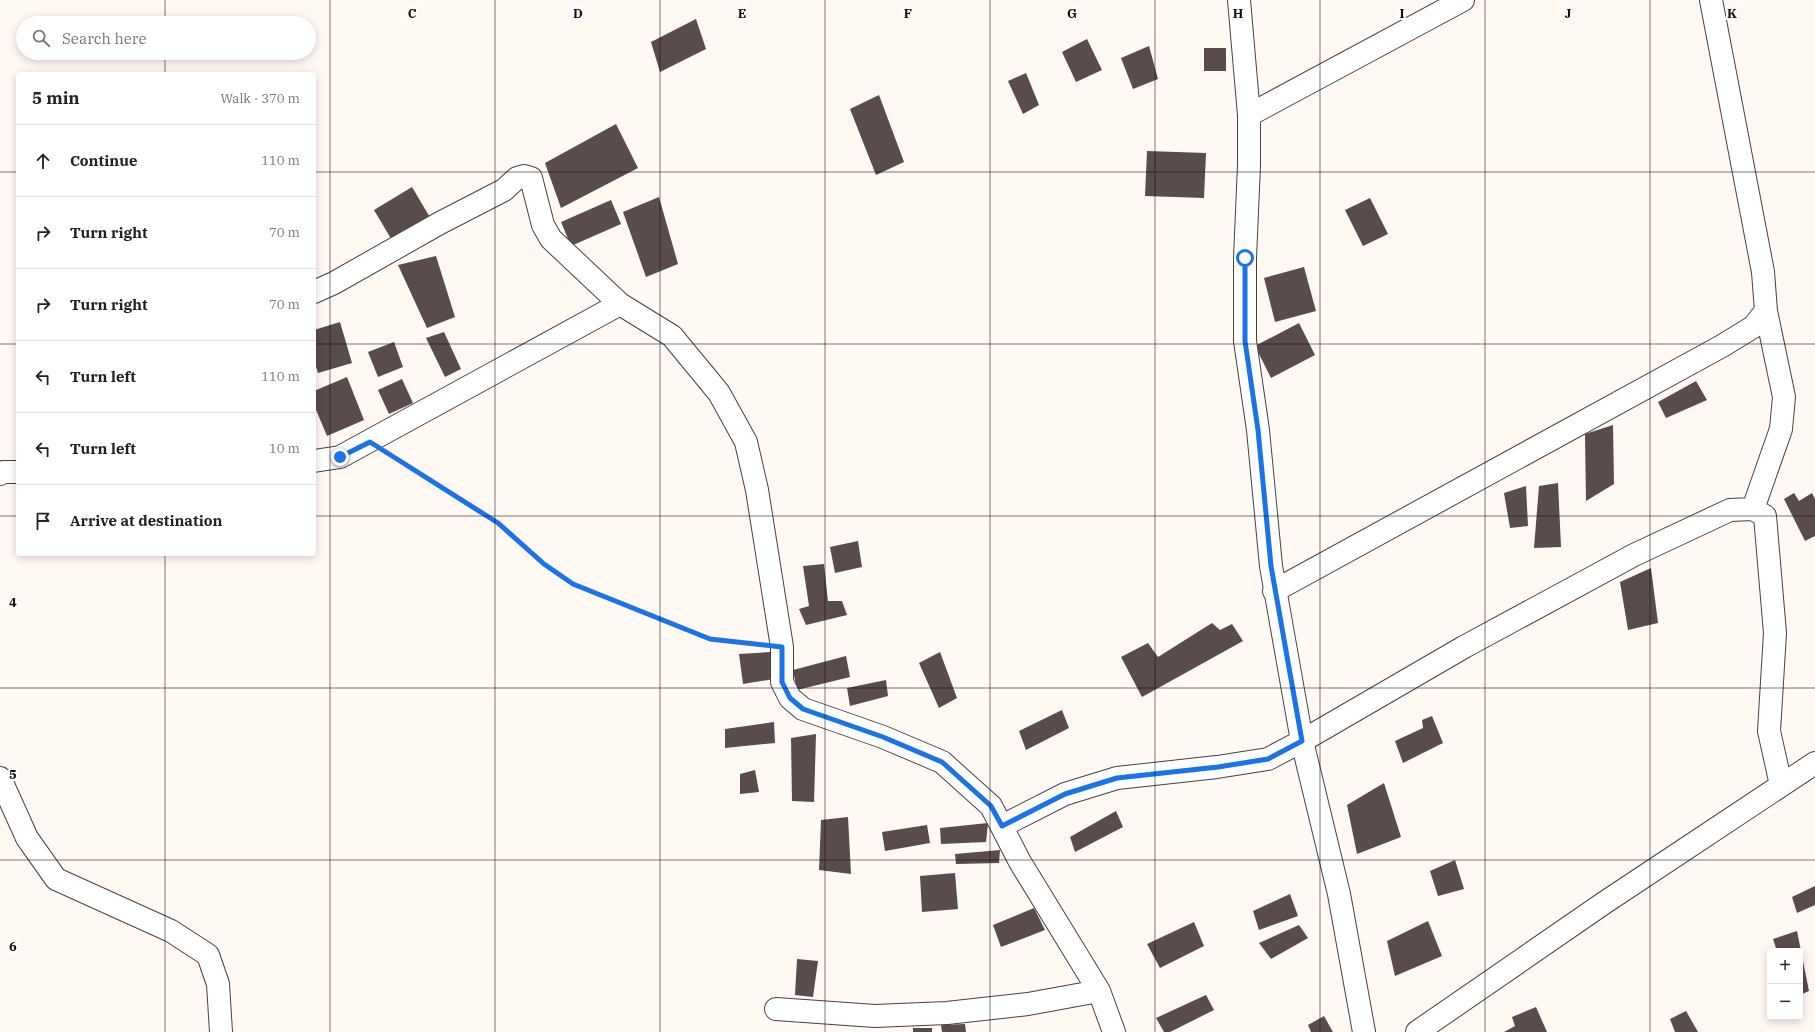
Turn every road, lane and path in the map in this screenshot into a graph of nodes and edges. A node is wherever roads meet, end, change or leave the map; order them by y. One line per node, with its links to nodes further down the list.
1 (1239, 0): 4 (street)
2 (1463, 0): 4 (street)
3 (1711, 0): 7 (street)
4 (1249, 115): 11 (street)
5 (316, 291): 6 (street)
6 (620, 304): 8 (street); 12 (street)
7 (1766, 312): 10 (street); 11 (street)
8 (370, 442): 9 (street); 12 (path)
9 (316, 461)
10 (1753, 509): 13 (street); 16 (street)
11 (1274, 591): 13 (street)
12 (782, 647): 17 (street)
13 (1302, 741): 17 (street); 22 (street)
14 (1815, 763): 16 (street)
15 (0, 778): 20 (street)
16 (1781, 786): 23 (street)
17 (1002, 826): 18 (street)
18 (1099, 991): 19 (street); 21 (street)
19 (776, 1009)
20 (221, 1032)
21 (1114, 1032)
22 (1364, 1032)
23 (1417, 1032)

